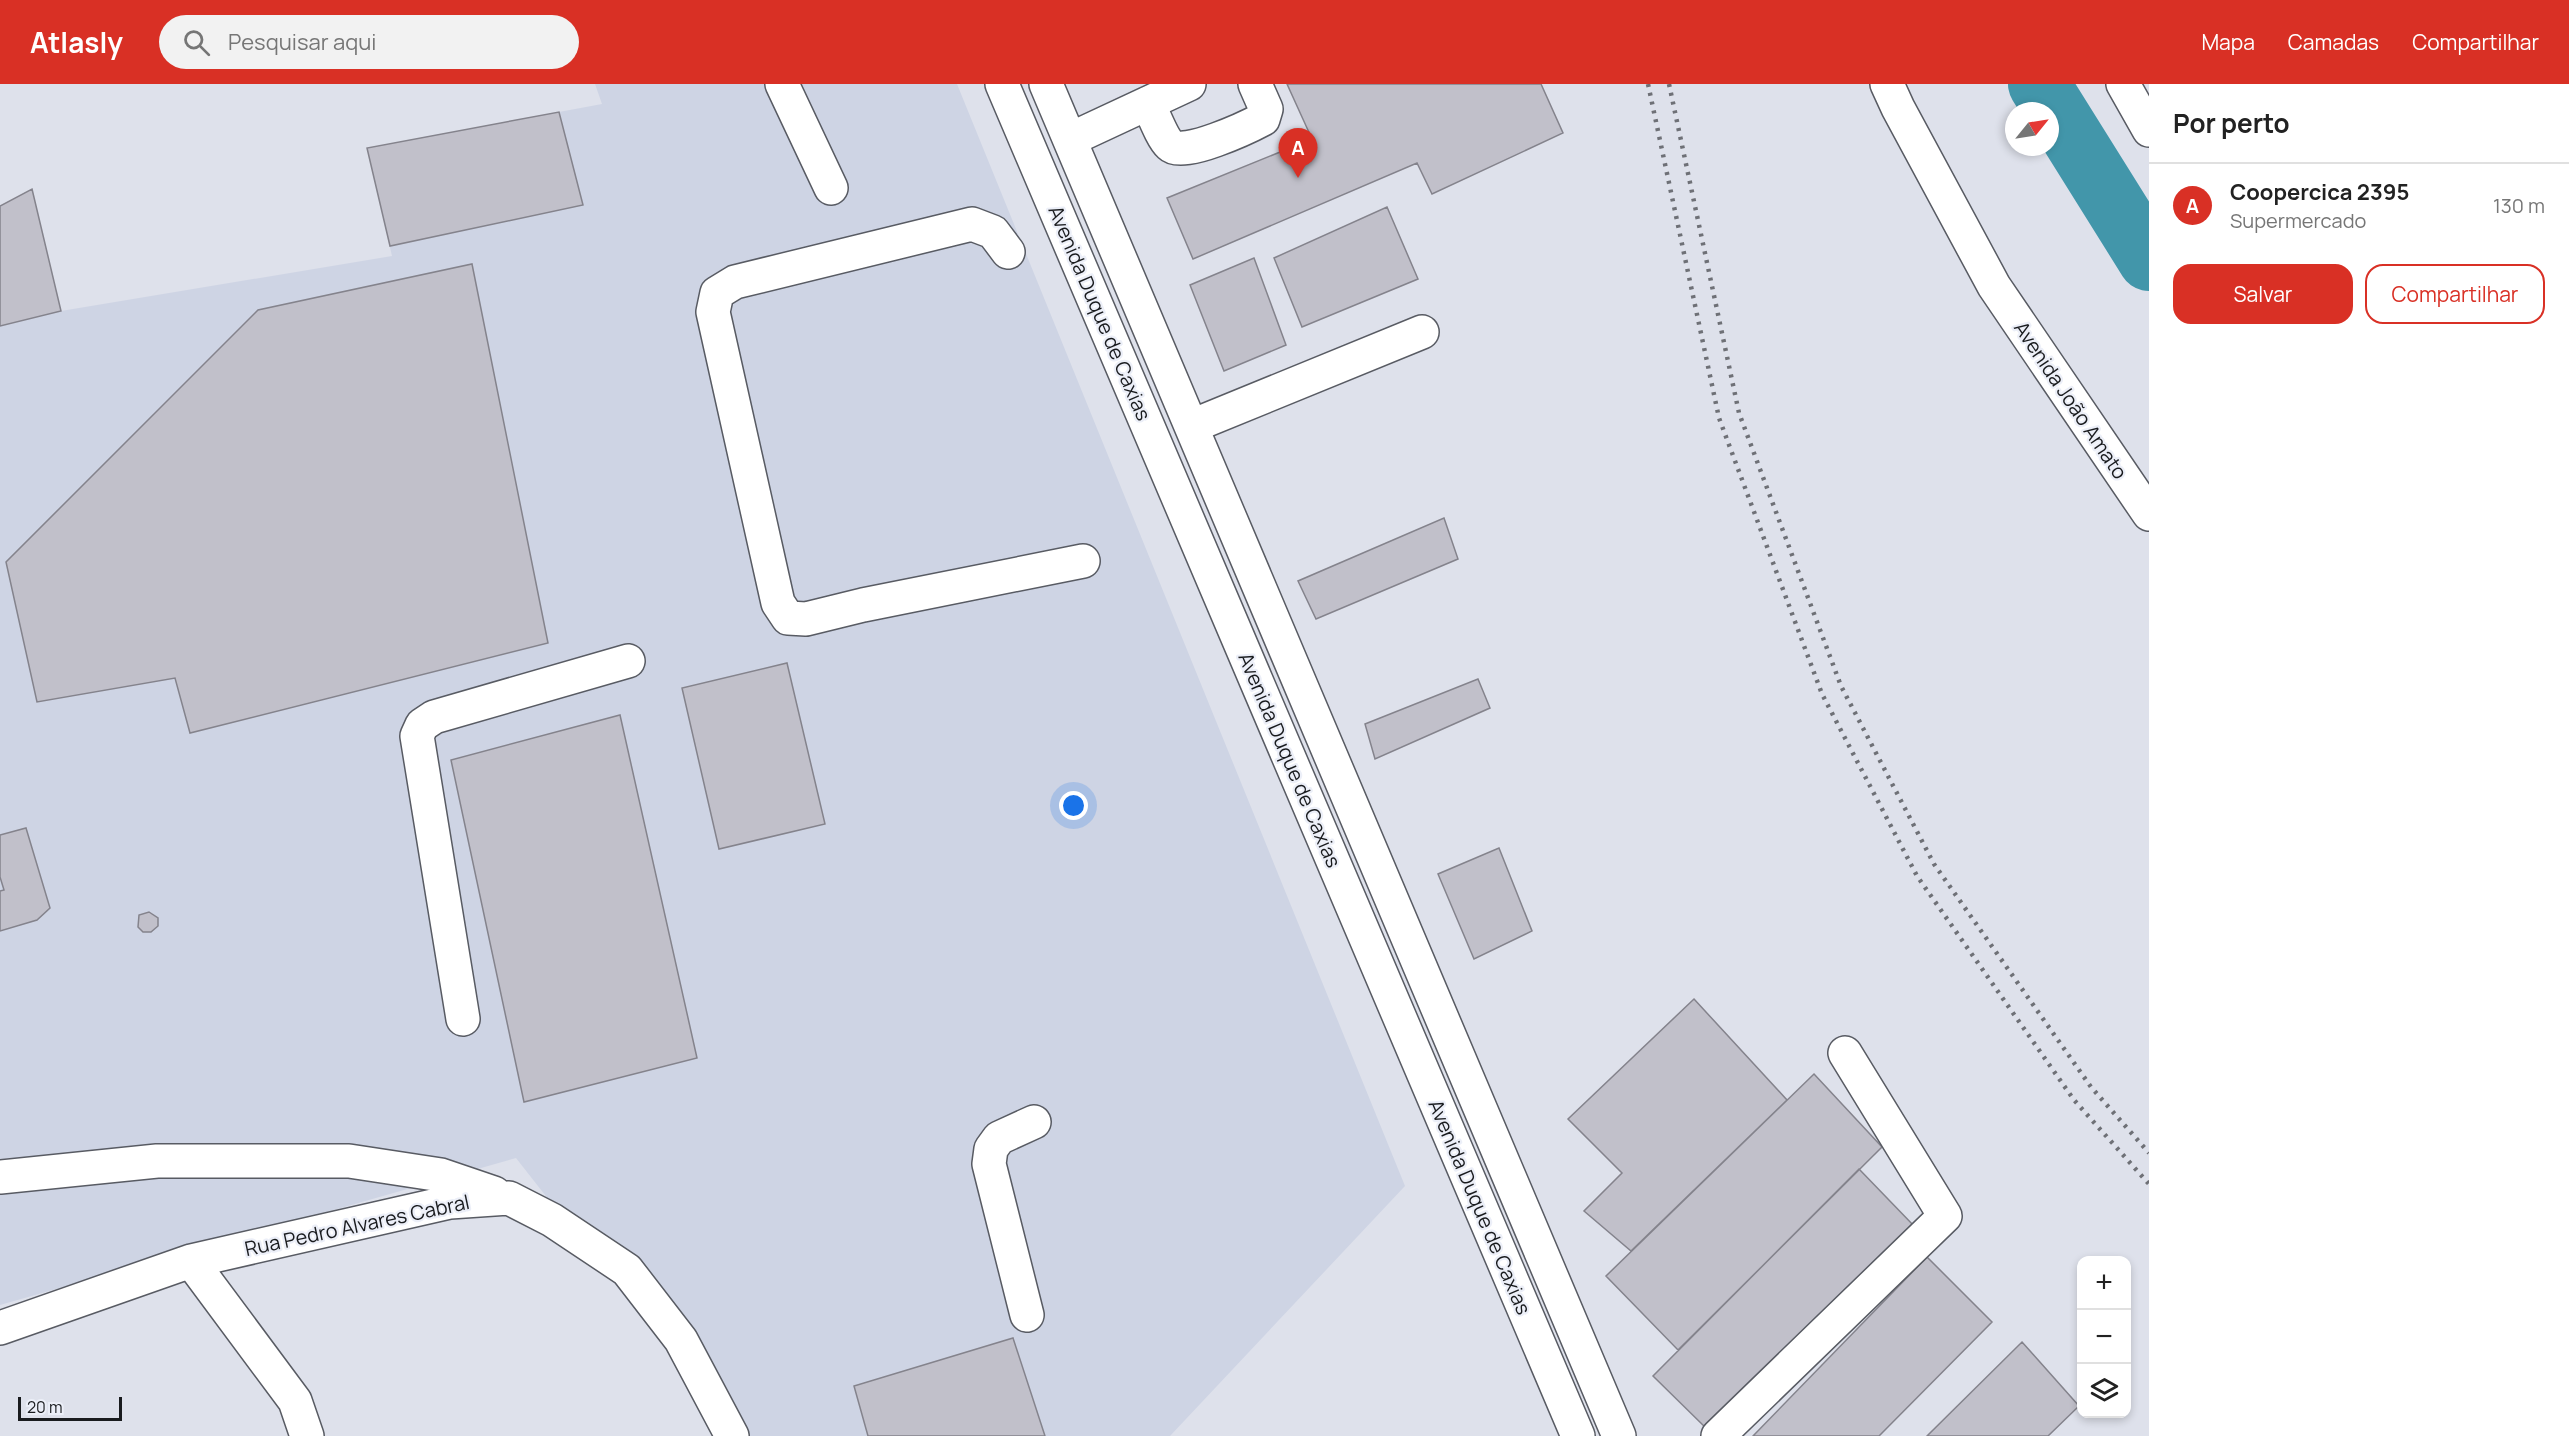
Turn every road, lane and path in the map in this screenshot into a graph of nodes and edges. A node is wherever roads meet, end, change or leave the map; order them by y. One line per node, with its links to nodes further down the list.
1 (782, 84): 11 (main road)
2 (1002, 84): 28 (main road, Avenida Duque de Caxias)
3 (1046, 84): 10 (main road, Avenida Duque de Caxias)
4 (1189, 84): 8 (main road)
5 (1255, 84): 8 (main road)
6 (1887, 84): 15 (main road, Avenida João Amato)
7 (2123, 84): 9 (main road)
8 (1148, 103): 10 (main road)
9 (2147, 127)
10 (1071, 139): 14 (main road, Avenida Duque de Caxias)
11 (831, 188)
12 (1008, 252): 16 (main road)
13 (1422, 332): 14 (main road)
14 (1192, 426): 29 (main road, Avenida Duque de Caxias)
15 (2149, 514)
16 (1083, 561)
17 (628, 661): 18 (main road)
18 (463, 1019)
19 (1845, 1053): 30 (main road)
20 (1034, 1122): 24 (main road)
21 (0, 1177): 22 (main road)
22 (509, 1198): 23 (main road, Rua Pedro Alvares Cabral); 26 (main road)
23 (191, 1261): 25 (main road, Rua Pedro Alvares Cabral); 27 (main road)
24 (1026, 1315)
25 (0, 1328)
26 (729, 1433)
27 (307, 1436)
28 (1578, 1436)
29 (1619, 1436)
30 (1718, 1436)

